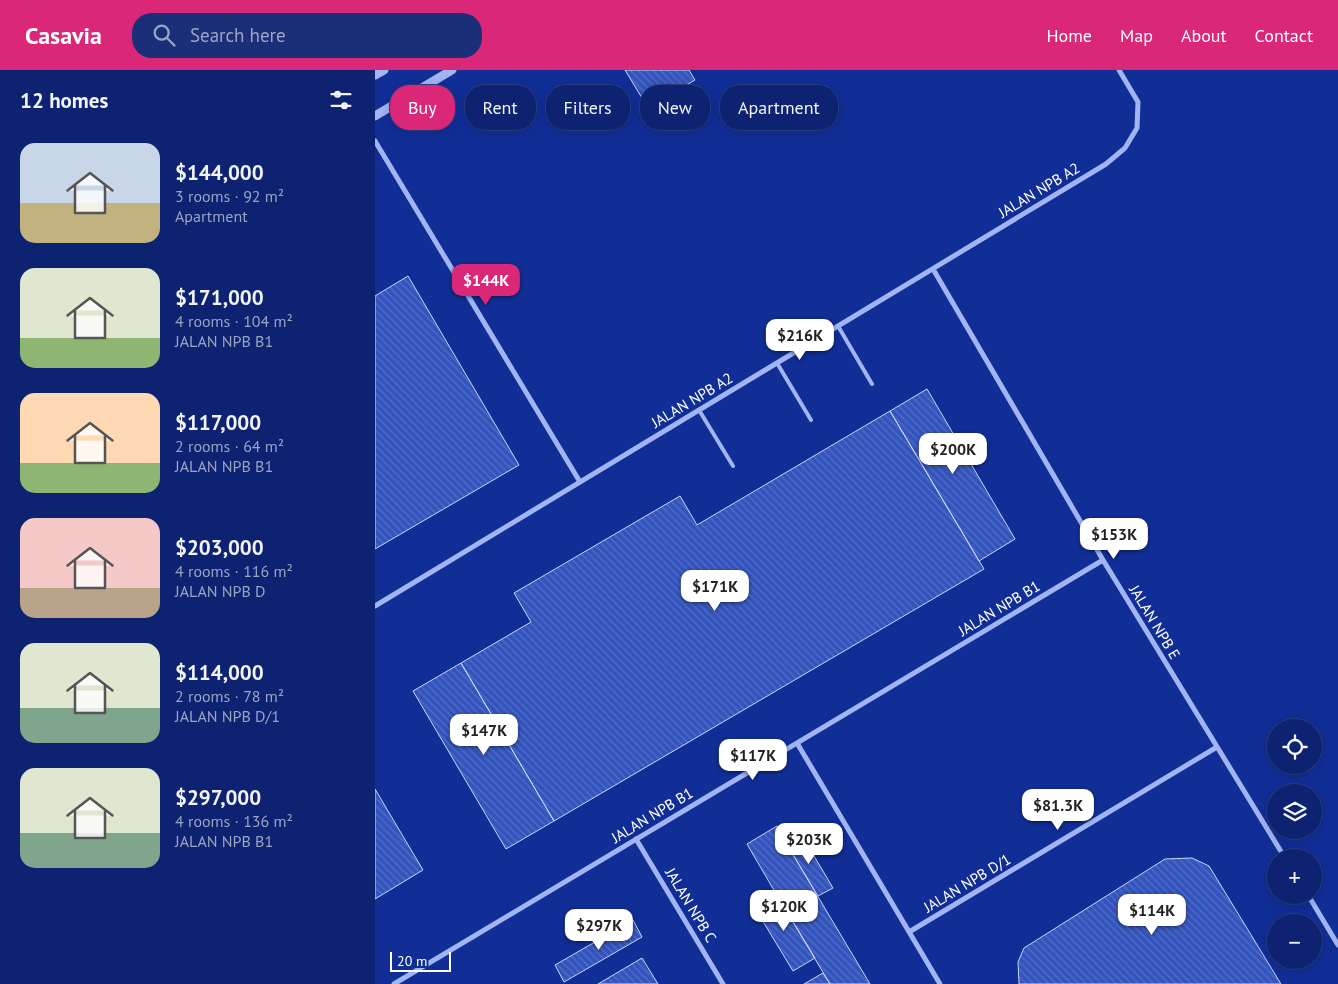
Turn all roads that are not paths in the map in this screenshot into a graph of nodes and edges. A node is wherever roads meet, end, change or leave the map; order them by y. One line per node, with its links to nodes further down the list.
1 (384, 70): 4 (street)
2 (452, 70): 5 (street)
3 (1119, 70): 7 (street, JALAN NPB A2)
4 (375, 75)
5 (375, 116)
6 (375, 141): 14 (street)
7 (933, 268): 8 (street, JALAN NPB A2); 15 (street, JALAN NPB E)
8 (838, 326): 9 (street, JALAN NPB A2); 10 (lane)
9 (777, 363): 11 (street, JALAN NPB A2); 12 (lane)
10 (872, 384)
11 (699, 410): 13 (lane); 14 (street, JALAN NPB A2)
12 (811, 420)
13 (733, 466)
14 (580, 482): 16 (street, JALAN NPB A2)
15 (1103, 560): 17 (street, JALAN NPB B1); 18 (street, JALAN NPB E)
16 (375, 606)
17 (797, 743): 19 (street, JALAN NPB B1); 22 (street)
18 (1217, 747): 20 (street, JALAN NPB E); 22 (street, JALAN NPB D/1)
19 (637, 839): 24 (street, JALAN NPB B1); 25 (street, JALAN NPB C)
20 (1279, 849)
21 (1313, 904): 23 (street)
22 (909, 932): 26 (street)
23 (1338, 945)
24 (394, 984)
25 (723, 984)
26 (940, 984)

